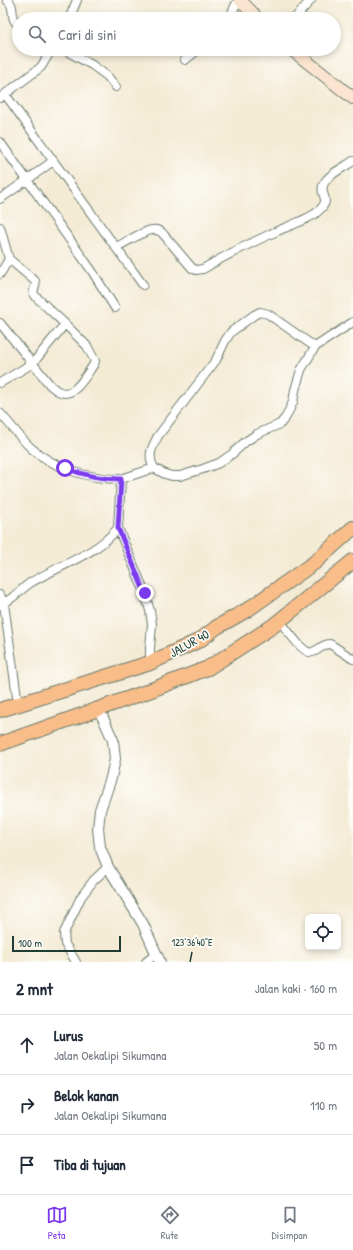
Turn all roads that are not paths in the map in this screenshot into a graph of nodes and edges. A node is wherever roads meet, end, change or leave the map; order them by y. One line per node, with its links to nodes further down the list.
1 (7, 0): 5 (street)
2 (77, 0): 6 (street)
3 (239, 0): 7 (street); 8 (main road)
4 (311, 0): 9 (street)
5 (12, 12)
6 (72, 12)
7 (233, 12)
8 (251, 12)
9 (300, 12)
10 (48, 56): 16 (street)
11 (76, 56): 15 (street)
12 (190, 56): 14 (street)
13 (301, 56): 17 (main road)
14 (185, 60)
15 (116, 87)
16 (2, 96): 19 (street)
17 (353, 98)
18 (0, 142): 21 (street)
19 (53, 161): 21 (street); 24 (street)
20 (353, 161): 24 (street)
21 (28, 180): 22 (street); 28 (street)
22 (0, 199)
23 (0, 227): 25 (street)
24 (116, 247): 27 (street)
25 (10, 259): 26 (street); 31 (street)
26 (0, 274)
27 (143, 286)
28 (115, 308)
29 (353, 322): 32 (street)
30 (0, 323): 33 (street)
31 (65, 324): 33 (street); 33 (street)
32 (315, 347): 36 (street); 36 (street)
33 (33, 363): 34 (street)
34 (0, 383)
35 (0, 413): 37 (street)
36 (154, 468): 37 (street)
37 (121, 479): 38 (street)
38 (118, 528): 42 (street); 45 (street)
39 (353, 528): 45 (highway, JALUR 40)
40 (353, 561): 43 (highway, JALUR 40)
41 (0, 595): 42 (street)
42 (2, 604): 46 (street)
43 (280, 621): 44 (street); 47 (highway, JALUR 40)
44 (353, 659)
45 (150, 663): 46 (highway, JALUR 40)
46 (18, 704): 48 (highway, JALUR 40)
47 (97, 709): 49 (highway, JALUR 40); 50 (street)
48 (0, 710)
49 (0, 744)
50 (108, 867): 51 (street); 52 (street)
51 (158, 958): 53 (street)
52 (76, 962)
53 (146, 962)

